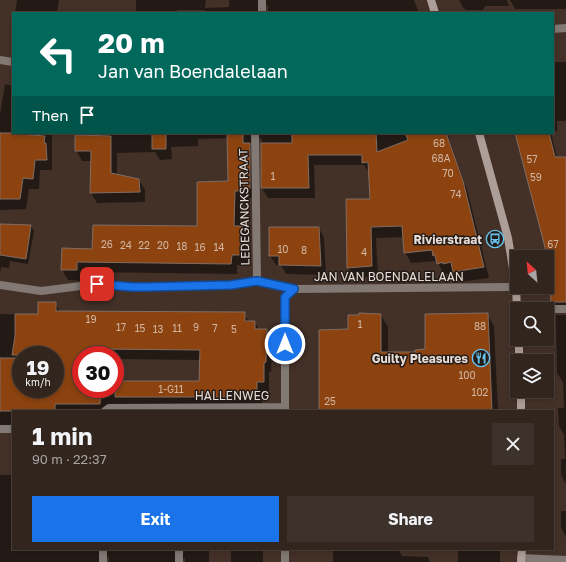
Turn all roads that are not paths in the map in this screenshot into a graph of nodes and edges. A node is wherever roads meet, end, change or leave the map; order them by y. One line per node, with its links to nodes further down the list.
1 (262, 0): 3 (street)
2 (431, 0): 4 (street)
3 (262, 12)
4 (435, 12)
5 (554, 28): 6 (street)
6 (566, 28)
7 (0, 60): 8 (street)
8 (12, 62)
9 (255, 134): 12 (street, LEDEGANCKSTRAAT)
10 (479, 134): 11 (street)
11 (510, 250)
12 (257, 281): 13 (street, JAN VAN BOENDALELAAN); 15 (street, JAN VAN BOENDALELAAN)
13 (0, 285)
14 (510, 287): 15 (street, JAN VAN BOENDALELAAN)
15 (294, 289): 20 (street)
16 (554, 309): 17 (street)
17 (566, 309)
18 (521, 398): 22 (street)
19 (180, 409): 20 (street, HALLENWEG); 21 (street, HALLENWEG)
20 (285, 409)
21 (106, 410)
22 (521, 410)
23 (0, 429): 24 (street)
24 (12, 429)
25 (103, 550): 31 (street)
26 (179, 550): 32 (street)
27 (285, 550): 33 (street)
28 (522, 550): 29 (street)
29 (521, 560): 30 (street)
30 (566, 560)
31 (103, 562)
32 (179, 562)
33 (285, 562)

